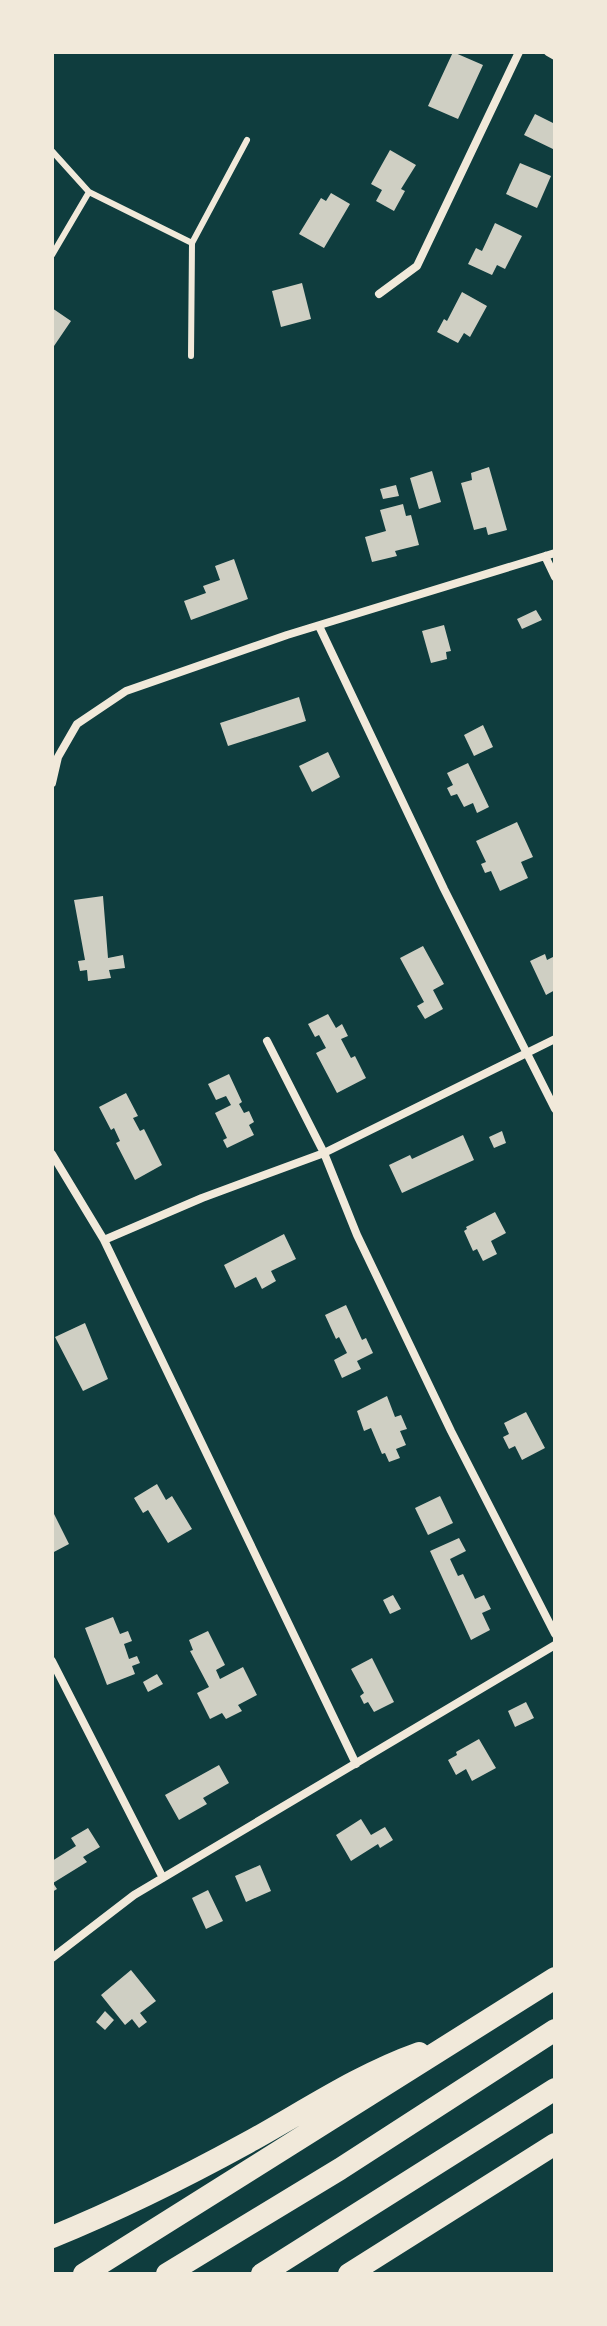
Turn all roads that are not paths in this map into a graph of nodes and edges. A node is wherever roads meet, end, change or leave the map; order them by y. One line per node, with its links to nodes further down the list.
1 (519, 52): 9 (street)
2 (548, 52): 3 (street)
3 (555, 56)
4 (247, 140): 7 (lane)
5 (52, 151): 6 (lane)
6 (89, 192): 7 (lane); 8 (lane)
7 (192, 243): 10 (lane)
8 (52, 255)
9 (379, 294)
10 (191, 356)
11 (555, 553): 12 (street)
12 (545, 556): 13 (street); 14 (street)
13 (555, 577)
14 (319, 626): 15 (street); 18 (street)
15 (52, 783)
16 (555, 1039): 18 (street)
17 (267, 1041): 20 (street)
18 (527, 1053): 19 (street); 20 (street)
19 (555, 1109)
20 (324, 1153): 22 (street); 23 (street)
21 (52, 1154): 22 (street)
22 (104, 1240): 26 (street)
23 (555, 1634)
24 (555, 1645): 26 (street)
25 (52, 1661): 27 (street)
26 (356, 1764): 27 (street)
27 (163, 1878): 28 (street)
28 (52, 1958)
29 (555, 1978): 31 (highway)
30 (555, 2030): 37 (highway)
31 (457, 2040): 35 (highway); 36 (highway)
32 (555, 2089): 38 (highway)
33 (555, 2144): 34 (highway)
34 (515, 2170): 39 (highway); 40 (highway)
35 (52, 2237)
36 (84, 2274)
37 (167, 2274)
38 (262, 2274)
39 (349, 2274)
40 (373, 2274)

